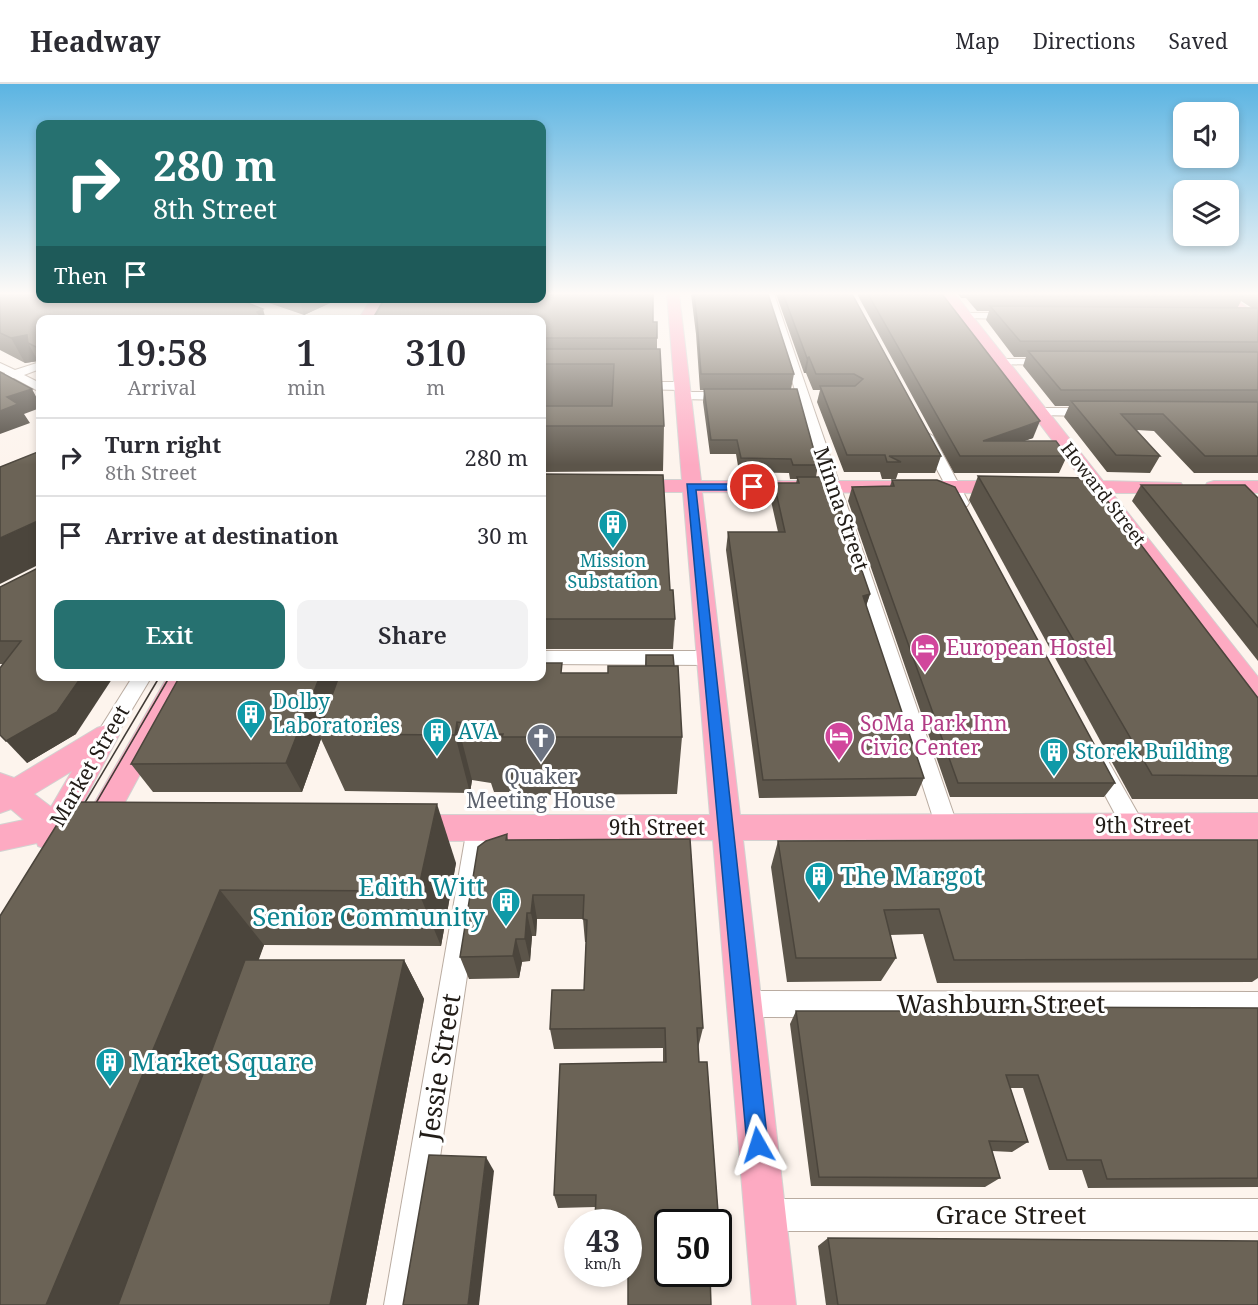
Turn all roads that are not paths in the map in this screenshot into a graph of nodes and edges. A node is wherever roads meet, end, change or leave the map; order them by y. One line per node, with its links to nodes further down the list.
1 (678, 351): 12 (main road)
2 (785, 351): 14 (street, Minna Street)
3 (992, 351): 5 (main road, Howard Street)
4 (1062, 362): 5 (street)
5 (1001, 363): 16 (main road, Howard Street)
6 (0, 366): 8 (street)
7 (36, 366): 8 (street)
8 (15, 374): 9 (street); 10 (street)
9 (0, 379)
10 (36, 386)
11 (619, 386): 12 (street)
12 (682, 391): 13 (street); 20 (main road)
13 (746, 396)
14 (798, 396): 15 (street); 21 (street, Minna Street)
15 (821, 396)
16 (1040, 412): 17 (street); 25 (main road, Howard Street)
17 (1104, 412)
18 (920, 424): 22 (street)
19 (610, 486): 20 (main road)
20 (691, 487): 21 (main road); 29 (main road)
21 (834, 487): 22 (main road); 39 (street, Minna Street)
22 (953, 487): 23 (main road); 27 (street)
23 (1022, 487)
24 (1045, 487): 25 (main road)
25 (1097, 487): 26 (main road); 32 (main road, Howard Street)
26 (1245, 491)
27 (970, 519)
28 (546, 658): 29 (street)
29 (708, 658): 42 (main road)
30 (140, 681): 33 (street, Market Street)
31 (179, 681): 36 (main road, Market Street)
32 (1255, 705)
33 (106, 735): 35 (main road); 36 (main road, Market Street)
34 (1091, 747): 37 (street)
35 (4, 792): 36 (main road)
36 (56, 826): 43 (main road); 44 (main road, Market Street)
37 (1132, 826): 38 (main road, 9th Street); 39 (main road, 9th Street)
38 (1258, 826)
39 (947, 827): 42 (main road, 9th Street)
40 (388, 828): 41 (main road, 9th Street)
41 (478, 828): 42 (main road, 9th Street); 49 (street, Jessie Street)
42 (726, 828): 45 (main road)
43 (0, 838)
44 (33, 863)
45 (743, 1004): 46 (street, Washburn Street); 47 (main road)
46 (1258, 1005)
47 (765, 1215): 48 (street, Grace Street); 50 (main road)
48 (1258, 1215)
49 (401, 1305)
50 (774, 1305)

